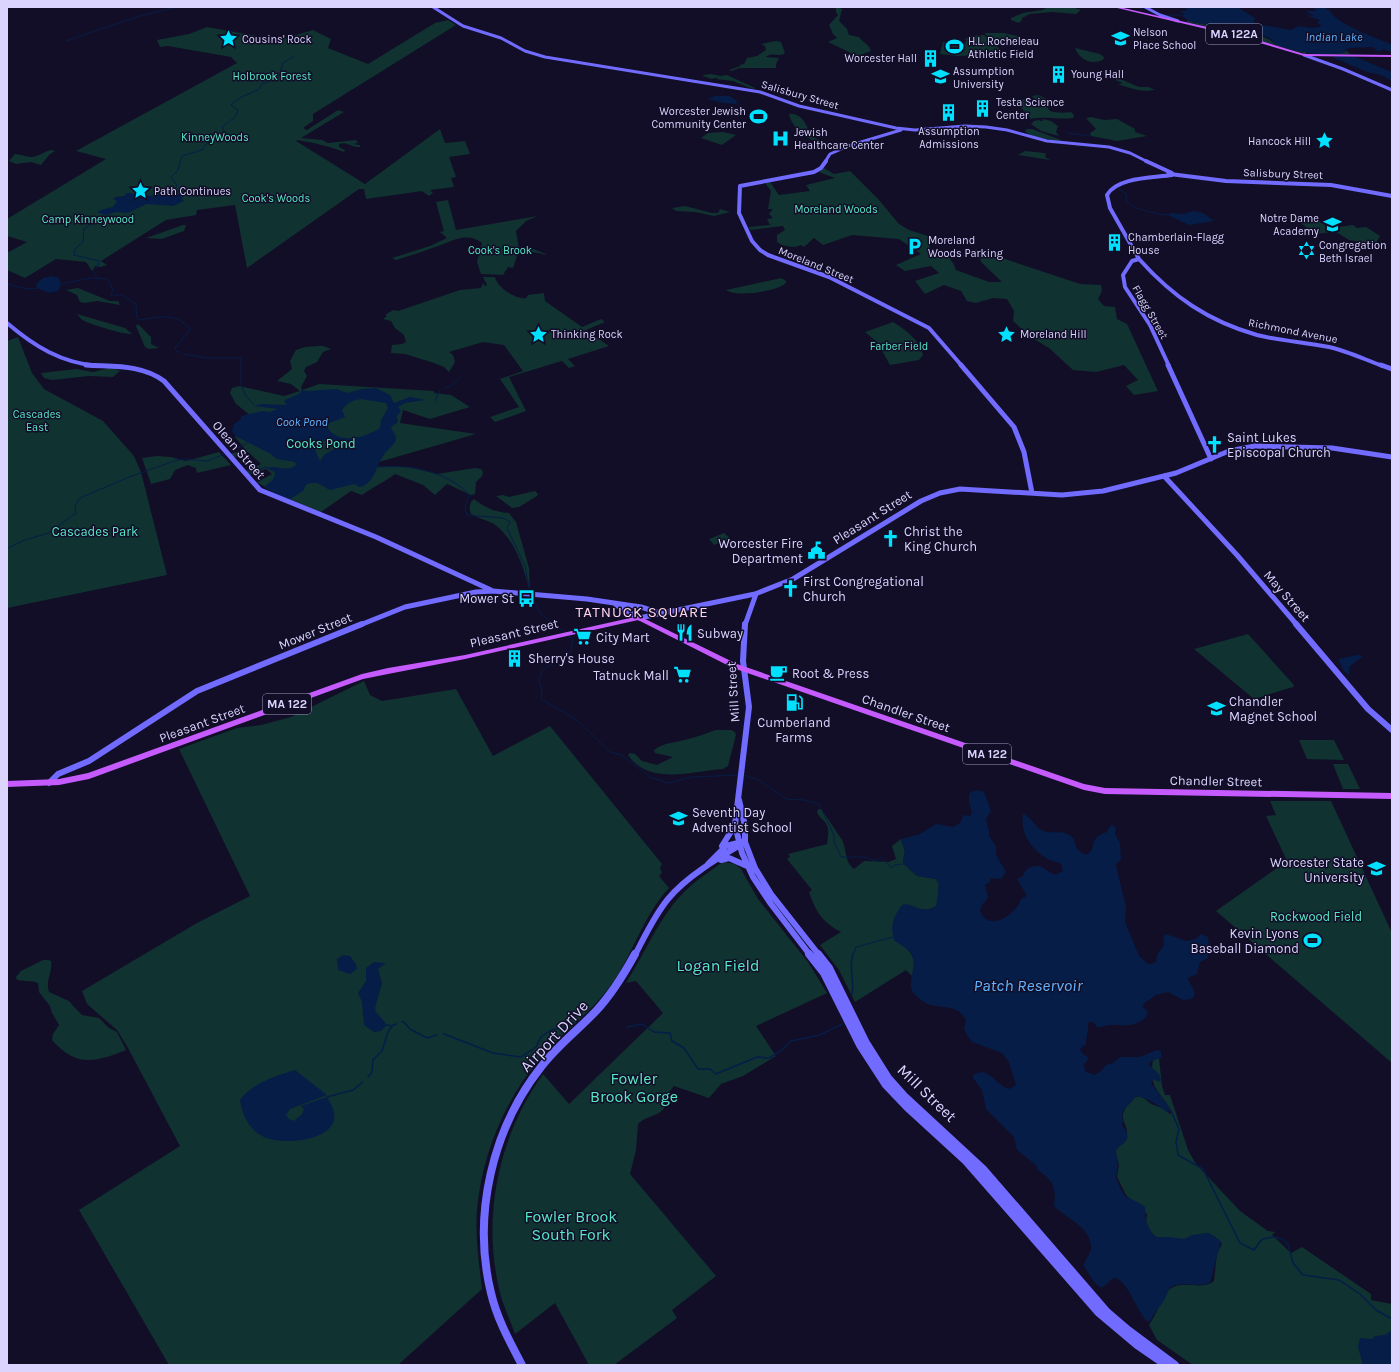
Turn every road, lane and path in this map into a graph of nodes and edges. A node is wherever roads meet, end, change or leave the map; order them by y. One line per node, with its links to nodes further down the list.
1 (432, 7): 8 (main road, Salisbury Street)
2 (1115, 7): 4 (main road, MA 122A)
3 (1145, 7): 4 (main road)
4 (1160, 16): 6 (main road, MA 122A)
5 (1392, 56): 6 (main road, MA 122A)
6 (1316, 57): 7 (main road)
7 (1392, 90)
8 (902, 129): 9 (main road, Salisbury Street); 17 (main road, Moreland Street)
9 (1174, 174): 10 (main road, Salisbury Street); 11 (main road)
10 (1392, 196)
11 (1139, 259): 13 (main road, Richmond Avenue); 15 (main road, Flagg Street)
12 (7, 323): 18 (main road, Olean Street)
13 (1392, 369)
14 (1392, 457): 15 (main road, Pleasant Street)
15 (1211, 459): 16 (main road, Pleasant Street)
16 (1164, 476): 17 (main road, Pleasant Street); 24 (main road, May Street)
17 (1032, 493): 19 (main road, Pleasant Street)
18 (493, 591): 20 (main road, Mower Street); 25 (main road, Mower Street)
19 (756, 594): 21 (main road, Pleasant Street); 23 (main road, Mill Street)
20 (616, 605): 21 (main road, Mower Street); 22 (main road, Mower Street)
21 (660, 613): 22 (main road, Pleasant Street)
22 (639, 618): 23 (main road, Chandler Street / MA 122); 25 (main road, Pleasant Street / MA 122)
23 (744, 669): 27 (main road, Mill Street); 28 (main road, Chandler Street / MA 122)
24 (1392, 730)
25 (49, 782): 26 (main road, Pleasant Street / MA 122)
26 (7, 784)
27 (738, 790): 29 (main road, Mill Street); 30 (main road, Mill Street)
28 (1392, 796)
29 (735, 825): 30 (main road, Mill Street); 31 (main road, Airport Drive)
30 (741, 843): 31 (main road); 32 (main road, Airport Drive); 33 (main road, Mill Street); 35 (main road, Mill Street)
31 (721, 848): 34 (main road, Airport Drive)
32 (717, 861): 33 (main road, Airport Drive); 34 (main road, Airport Drive)
33 (747, 866): 35 (main road, Mill Street)
34 (704, 868): 36 (main road, Airport Drive)
35 (1069, 1274): 37 (main road, Mill Street); 38 (main road, Mill Street)
36 (522, 1365)
37 (1166, 1365)
38 (1175, 1365)

